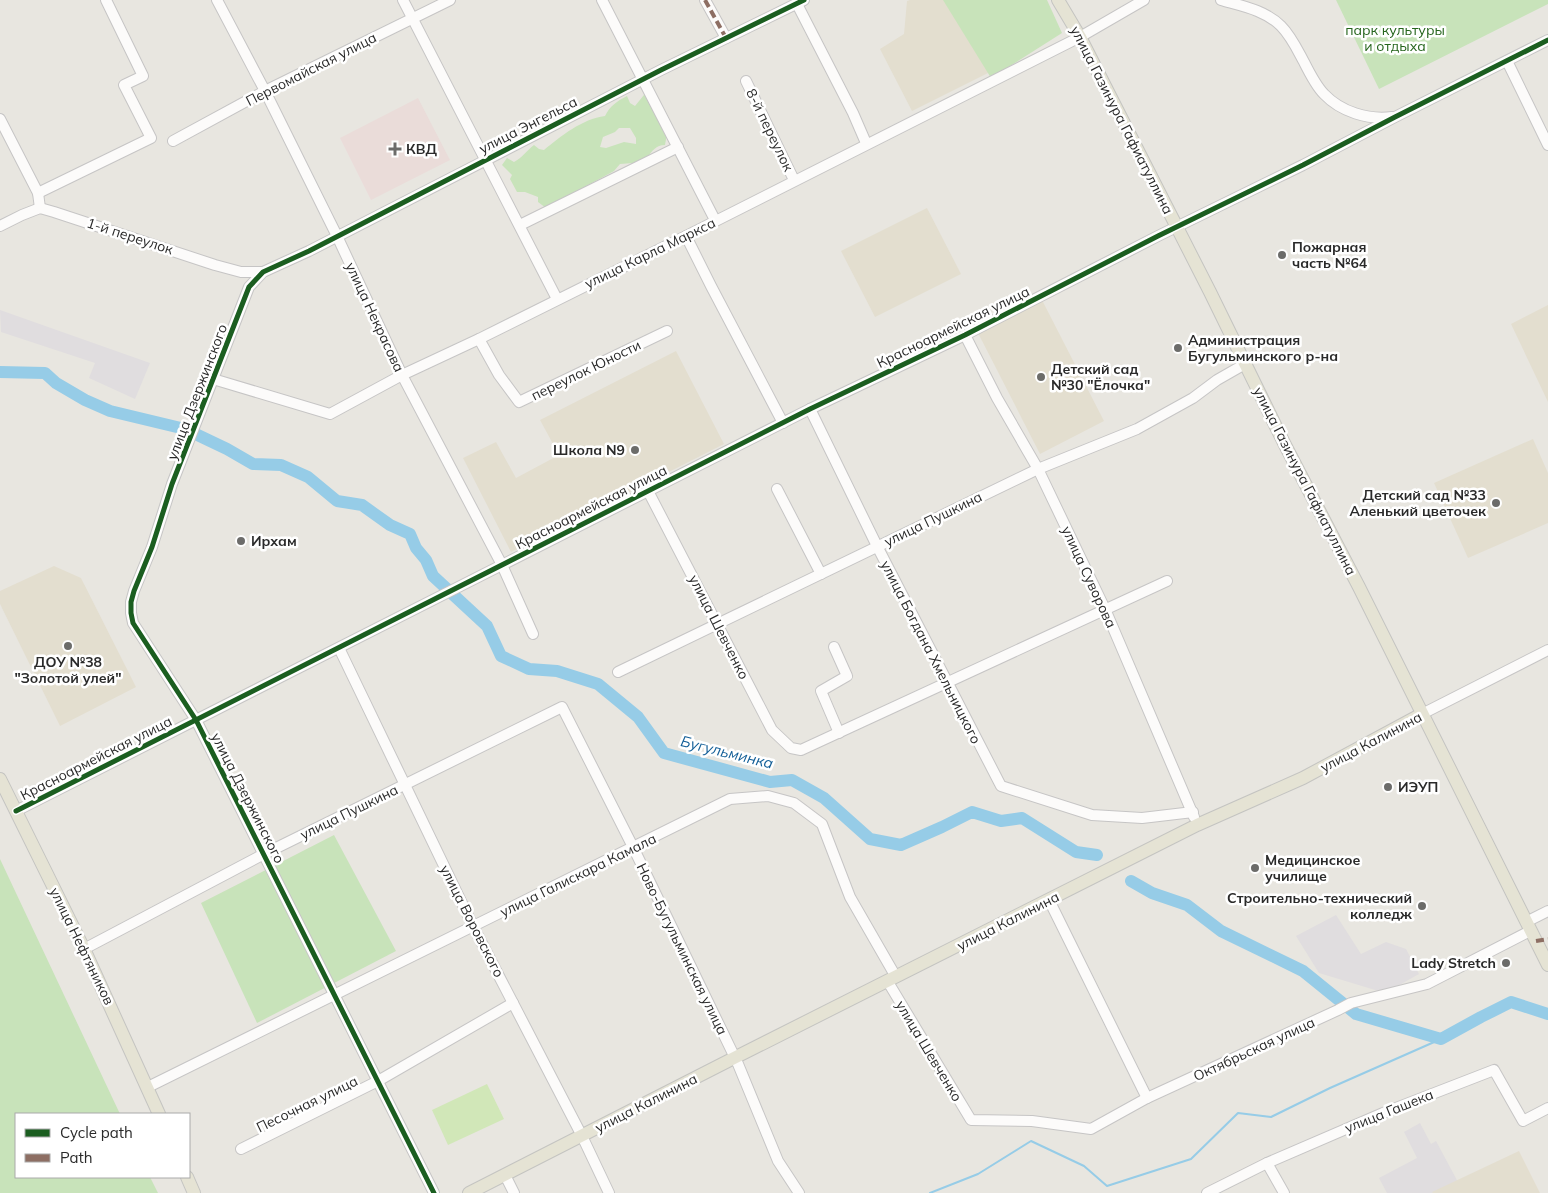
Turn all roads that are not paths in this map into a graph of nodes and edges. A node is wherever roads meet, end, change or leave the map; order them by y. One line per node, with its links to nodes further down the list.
1 (106, 0): 27 (street)
2 (217, 0): 18 (street, улица Некрасова)
3 (403, 0): 11 (street)
4 (450, 0): 11 (street, Первомайская улица)
5 (602, 0): 16 (street)
6 (704, 0): 13 (street)
7 (1058, 0): 12 (main road, улица Газинура Гафиатуллина)
8 (1144, 0): 12 (street, улица Карла Маркса)
9 (1221, 0): 19 (street)
10 (800, 2): 13 (street, улица Энгельса); 22 (street)
11 (411, 18): 18 (street, Первомайская улица); 25 (street)
12 (1080, 37): 22 (street, улица Карла Маркса); 32 (main road, улица Газинура Гафиатуллина)
13 (726, 38): 16 (street, улица Энгельса)
14 (1548, 40): 15 (street)
15 (1507, 61): 19 (street); 23 (street)
16 (644, 79): 24 (street); 25 (street, улица Энгельса)
17 (746, 81): 26 (street, 8-й переулок)
18 (265, 90): 21 (street, Первомайская улица); 33 (street, улица Некрасова)
19 (1395, 117): 32 (street, Красноармейская улица)
20 (0, 119): 27 (street)
21 (173, 141)
22 (866, 143): 26 (street, улица Карла Маркса)
23 (1548, 145)
24 (678, 147): 29 (street); 30 (street)
25 (486, 159): 30 (street); 33 (street, улица Энгельса)
26 (794, 180): 29 (street, улица Карла Маркса)
27 (38, 193): 28 (street)
28 (40, 208): 31 (street); 35 (street, 1-й переулок)
29 (716, 220): 34 (street, улица Карла Маркса)
30 (520, 225): 36 (street)
31 (0, 226)
32 (1176, 227): 38 (street, Красноармейская улица); 40 (main road, улица Газинура Гафиатуллина)
33 (337, 236): 35 (street, улица Энгельса); 41 (street, улица Некрасова)
34 (686, 236): 36 (street, улица Карла Маркса); 44 (street)
35 (263, 272): 42 (street, улица Дзержинского)
36 (557, 299): 39 (street, улица Карла Маркса)
37 (667, 331): 39 (street, переулок Юности)
38 (965, 335): 43 (street, Красноармейская улица); 45 (street, улица Суворова)
39 (479, 339): 41 (street, улица Карла Маркса)
40 (1246, 364): 45 (street, улица Пушкина); 61 (main road, улица Газинура Гафиатуллина)
41 (402, 375): 42 (street, улица Карла Маркса); 49 (street, улица Некрасова)
42 (213, 379): 62 (street, улица Дзержинского)
43 (810, 409): 44 (street, Красноармейская улица); 48 (street, улица Богдана Хмельницкого)
44 (783, 423): 47 (street, Красноармейская улица)
45 (1038, 469): 48 (street, улица Пушкина); 52 (street, улица Суворова)
46 (776, 489): 50 (street)
47 (648, 491): 49 (street, Красноармейская улица); 53 (street, улица Шевченко)
48 (877, 546): 50 (street, улица Пушкина); 59 (street, улица Богдана Хмельницкого)
49 (502, 565): 54 (street, улица Некрасова); 56 (street, Красноармейская улица)
50 (821, 574): 53 (street, улица Пушкина)
51 (1167, 581): 52 (street)
52 (1105, 609): 59 (street); 67 (street, улица Суворова)
53 (718, 623): 58 (street, улица Пушкина); 63 (street, улица Шевченко)
54 (533, 634)
55 (834, 647): 63 (street)
56 (339, 648): 62 (street, Красноармейская улица); 65 (street, улица Воровского)
57 (1548, 650): 61 (street, улица Калинина)
58 (618, 672)
59 (947, 683): 63 (street); 67 (street, улица Богдана Хмельницкого)
60 (562, 707): 65 (street, улица Пушкина); 70 (street, Ново-Бугульминская улица)
61 (1422, 714): 69 (main road, улица Калинина); 75 (main road, улица Газинура Гафиатуллина)
62 (196, 720): 66 (street, Красноармейская улица); 71 (street, улица Дзержинского)
63 (839, 733)
64 (0, 779): 66 (main road, улица Нефтяников)
65 (404, 785): 71 (street, улица Пушкина); 74 (street, улица Воровского)
66 (16, 811): 76 (main road, улица Нефтяников)
67 (1193, 812): 69 (street, улица Суворова)
68 (822, 824): 70 (street, улица Галискара Камала); 78 (street, улица Шевченко)
69 (1197, 825): 72 (main road, улица Калинина)
70 (634, 847): 74 (street, улица Галискара Камала); 81 (street, Ново-Бугульминская улица)
71 (264, 854): 76 (street, улица Пушкина); 79 (street, улица Дзержинского)
72 (1049, 900): 78 (main road, улица Калинина); 84 (street)
73 (1548, 910): 75 (street, Октябрьская улица)
74 (473, 926): 79 (street, улица Галискара Камала); 80 (street, улица Воровского)
75 (1528, 926): 77 (main road, улица Газинура Гафиатуллина); 84 (street, Октябрьская улица)
76 (84, 949): 83 (main road, улица Нефтяников)
77 (1548, 965)
78 (892, 979): 81 (main road, улица Калинина); 87 (street, улица Шевченко)
79 (334, 994): 82 (street, улица Дзержинского); 83 (street, улица Галискара Камала)
80 (513, 1003): 82 (street, Песочная улица); 88 (street, улица Воровского)
81 (734, 1058): 88 (main road, улица Калинина); 98 (street, Ново-Бугульминская улица)
82 (378, 1081): 89 (street, Песочная улица); 94 (street, улица Дзержинского)
83 (148, 1087): 86 (main road, улица Нефтяников)
84 (1147, 1098): 87 (street, Октябрьская улица)
85 (1548, 1108): 90 (street, улица Гашека)
86 (160, 1113)
87 (971, 1120)
88 (582, 1136): 91 (main road, улица Калинина); 97 (street, улица Воровского)
89 (241, 1149)
90 (1267, 1163): 99 (street, улица Гашека); 100 (street)
91 (505, 1175): 95 (main road, улица Калинина); 96 (street)
92 (187, 1178): 93 (main road)
93 (194, 1193)
94 (434, 1193)
95 (469, 1193)
96 (514, 1193)
97 (609, 1193)
98 (799, 1193)
99 (1207, 1193)
100 (1284, 1193)

